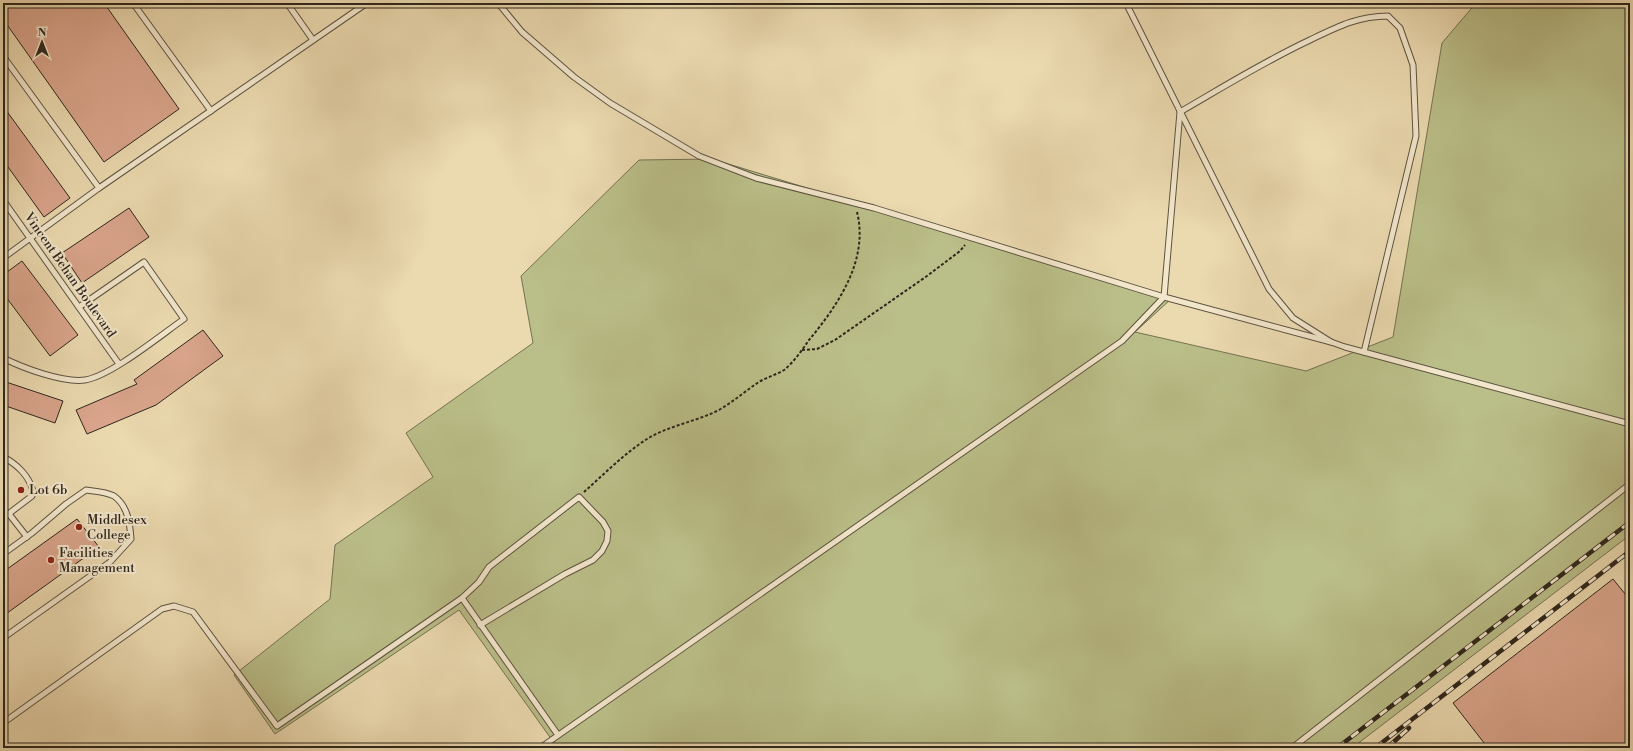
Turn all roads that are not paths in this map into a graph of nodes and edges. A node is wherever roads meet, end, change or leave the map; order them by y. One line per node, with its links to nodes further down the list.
1 (133, 3): 8 (lane)
2 (287, 3): 6 (lane)
3 (366, 3): 6 (lane)
4 (498, 3): 14 (lane)
5 (1126, 3): 9 (lane)
6 (313, 40): 8 (lane)
7 (3, 56): 10 (lane)
8 (211, 111): 10 (lane)
9 (1180, 112): 14 (lane); 16 (lane); 17 (lane)
10 (98, 188): 12 (lane)
11 (3, 200): 12 (lane, Vincent Behan Boulevard)
12 (31, 238): 13 (lane); 15 (lane, Vincent Behan Boulevard)
13 (3, 258)
14 (1164, 297): 16 (lane); 31 (lane)
15 (79, 307): 19 (lane, Vincent Behan Boulevard); 19 (lane)
16 (1331, 342): 17 (lane)
17 (1364, 352): 20 (lane)
18 (3, 358): 19 (lane)
19 (119, 364)
20 (1630, 424)
21 (3, 457): 23 (lane)
22 (1630, 484): 33 (lane)
23 (9, 514): 24 (lane); 25 (lane)
24 (3, 518)
25 (27, 537): 26 (lane); 29 (lane)
26 (3, 554)
27 (462, 598): 28 (lane); 28 (lane); 30 (lane)
28 (480, 625): 31 (lane)
29 (3, 638)
30 (3, 723)
31 (558, 735): 32 (lane)
32 (540, 748)
33 (1292, 748)

